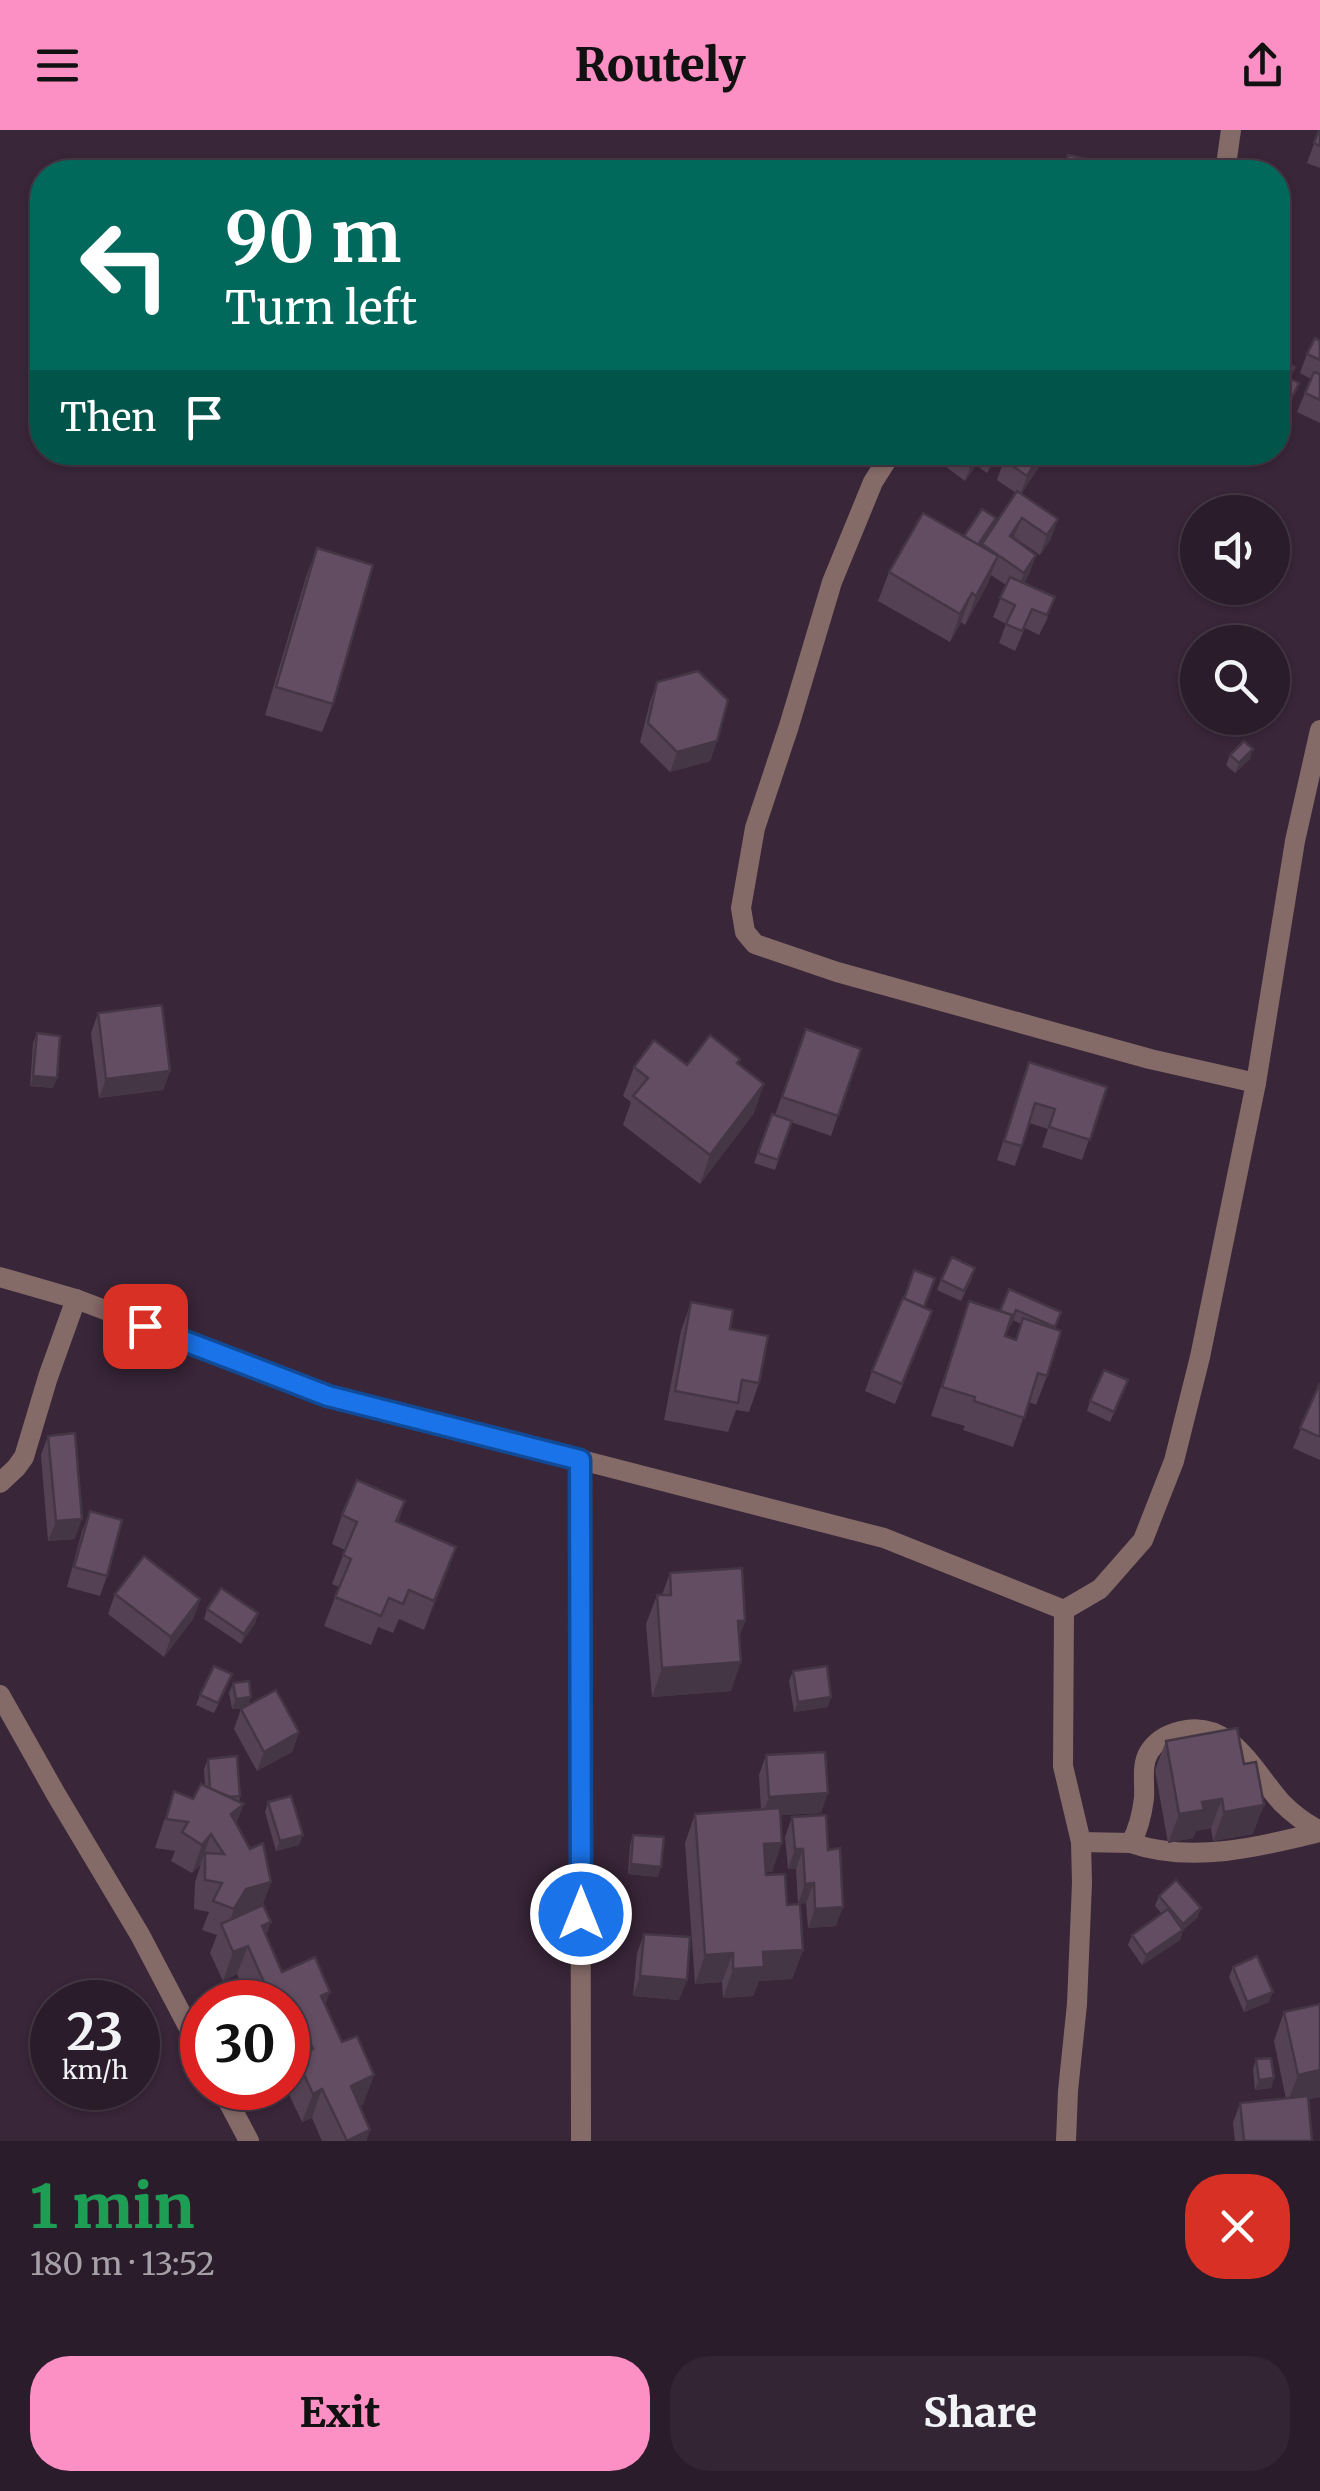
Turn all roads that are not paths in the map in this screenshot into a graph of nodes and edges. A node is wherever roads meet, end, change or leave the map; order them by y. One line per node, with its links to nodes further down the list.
1 (1231, 130): 2 (street)
2 (1227, 160)
3 (884, 465): 5 (street)
4 (1320, 730): 5 (street)
5 (1256, 1084): 10 (street)
6 (0, 1277): 7 (street)
7 (76, 1299): 8 (street); 9 (street)
8 (580, 1460): 10 (street); 18 (street)
9 (0, 1483)
10 (1064, 1610): 13 (street)
11 (0, 1694): 15 (street)
12 (1320, 1831): 14 (street); 14 (street)
13 (1081, 1842): 14 (street); 19 (street)
14 (1131, 1843)
15 (180, 2011)
16 (233, 2110): 17 (street)
17 (249, 2141)
18 (581, 2141)
19 (1066, 2141)

